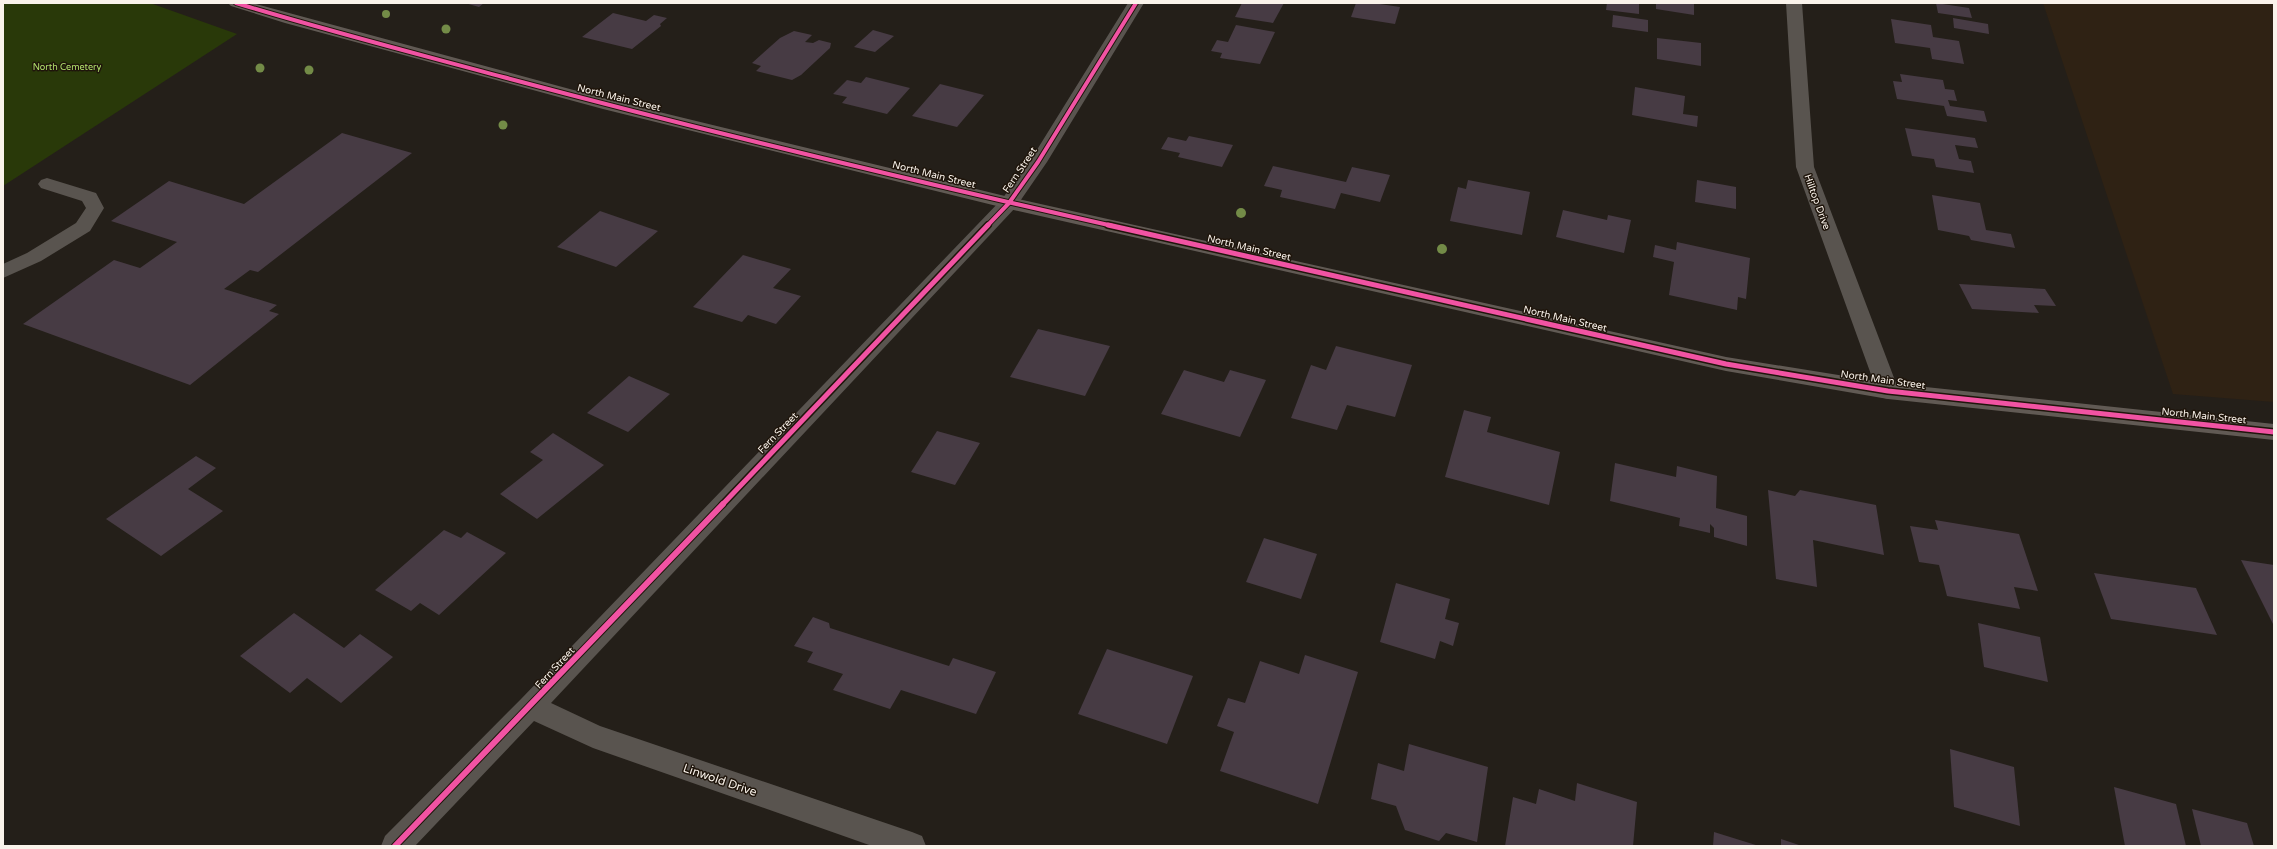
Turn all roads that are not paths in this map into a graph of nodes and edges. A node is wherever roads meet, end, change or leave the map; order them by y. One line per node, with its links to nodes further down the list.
1 (1136, 3): 5 (street, Fern Street)
2 (1794, 3): 7 (street, Hilltop Drive)
3 (248, 5): 5 (main road, North Main Street)
4 (47, 184): 6 (street)
5 (1009, 202): 7 (main road, North Main Street); 9 (street, Fern Street)
6 (3, 272)
7 (1888, 391): 8 (main road, North Main Street)
8 (2274, 432)
9 (531, 706): 10 (street, Fern Street); 11 (street, Linwold Drive)
10 (395, 846)
11 (912, 846)

